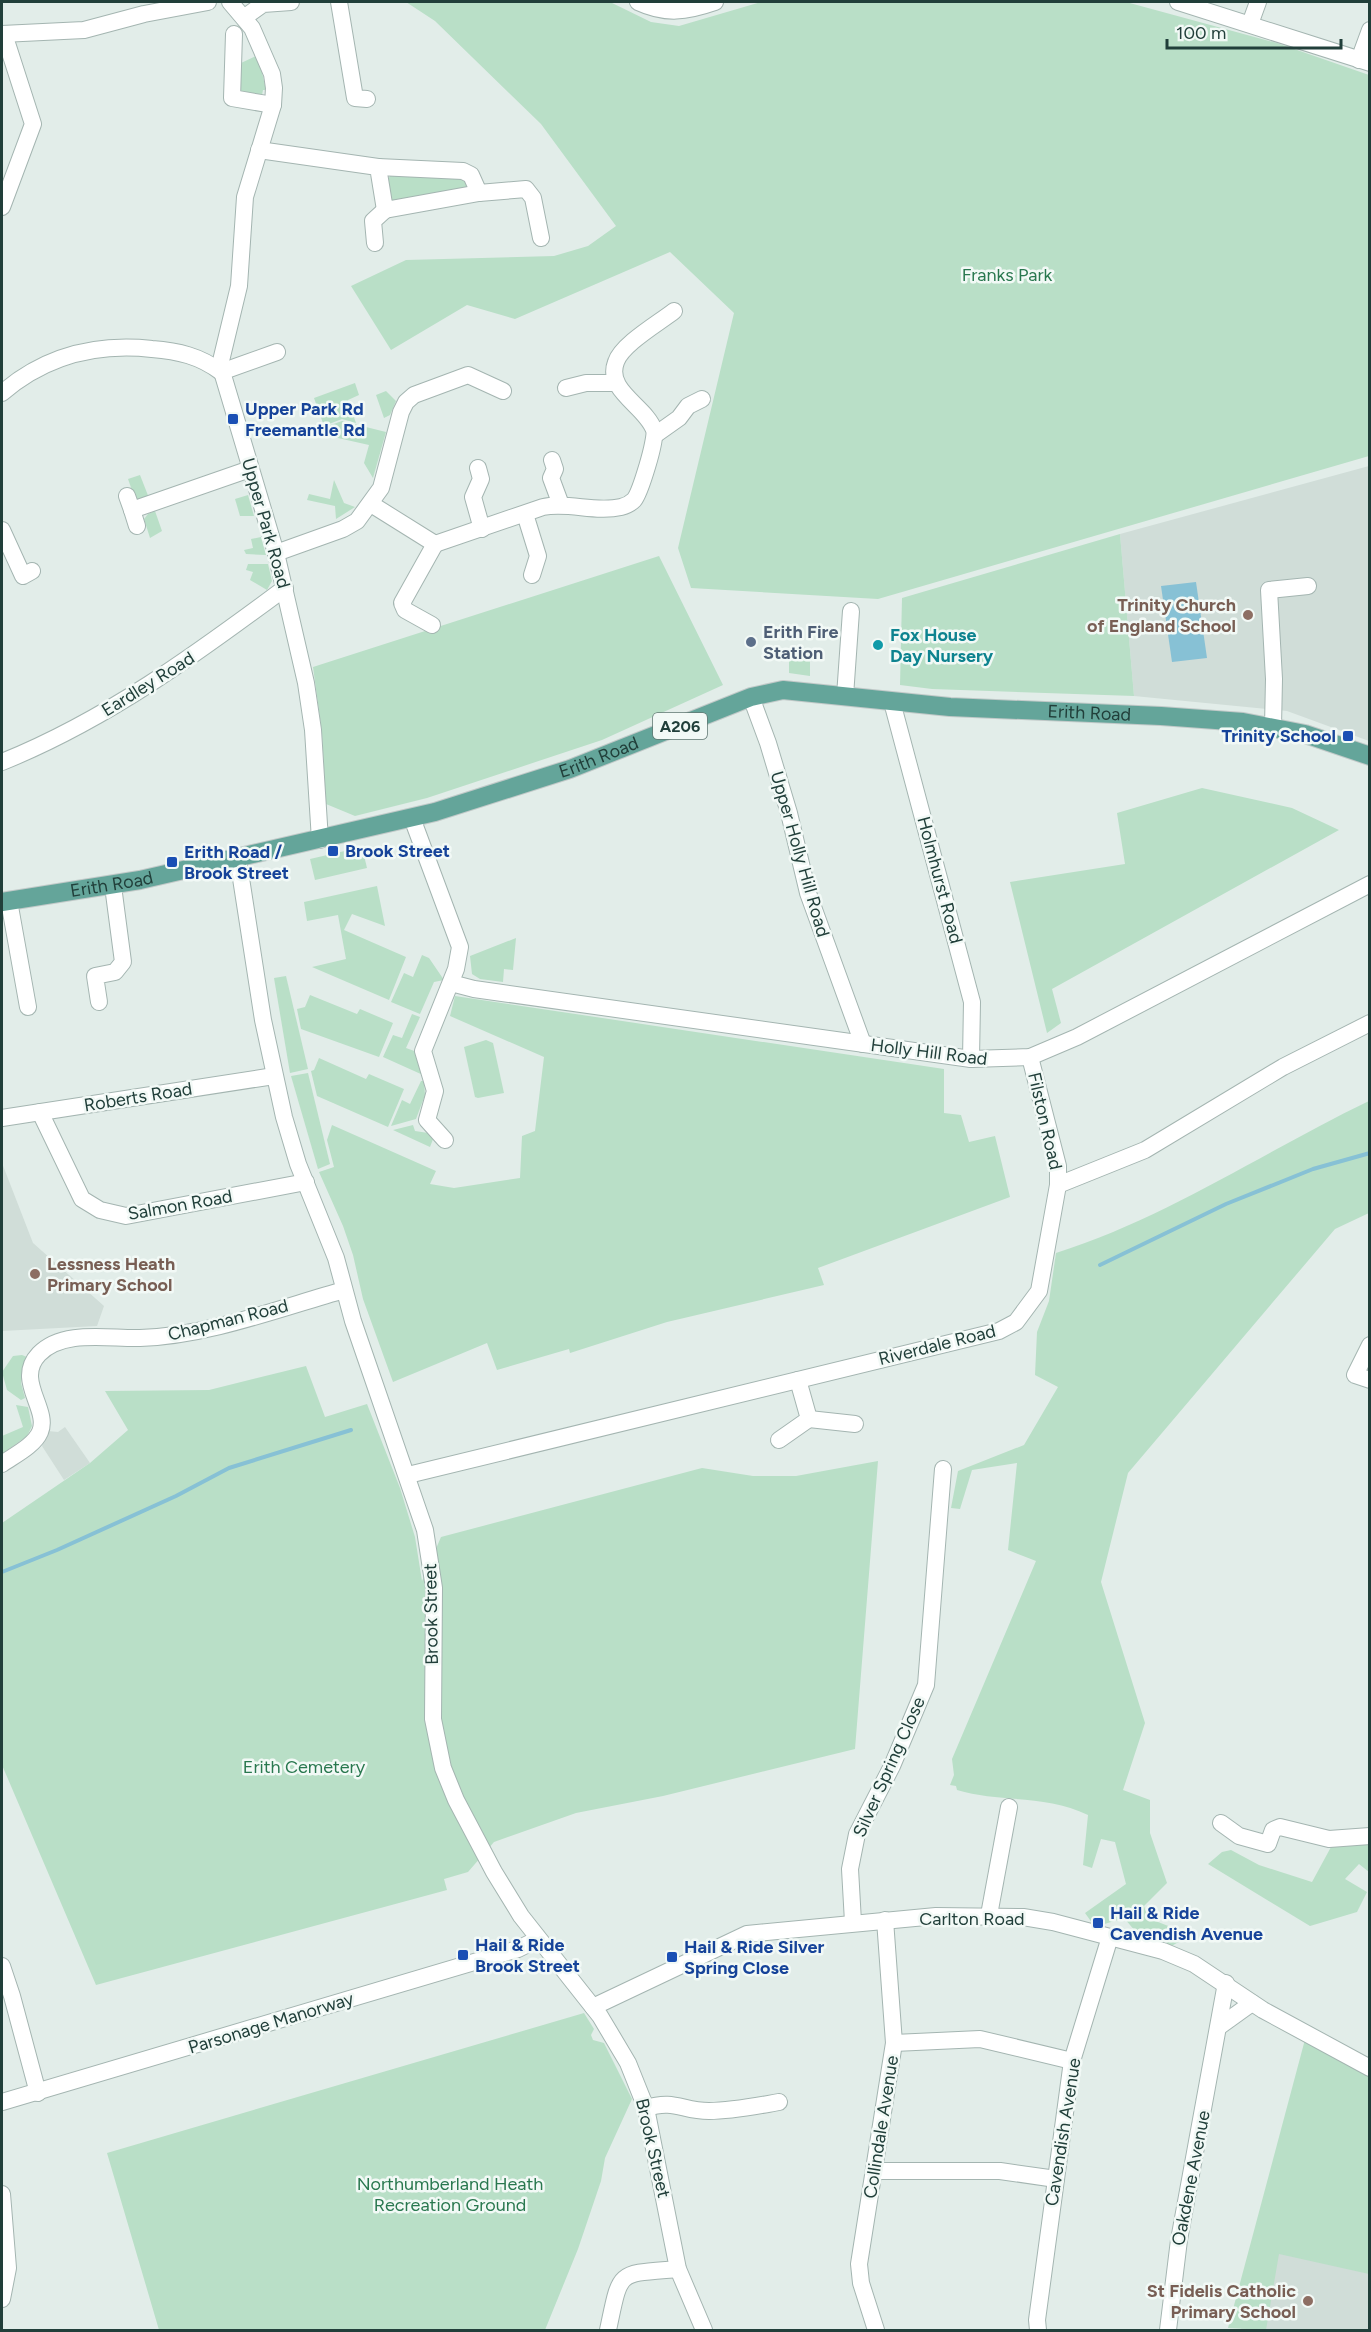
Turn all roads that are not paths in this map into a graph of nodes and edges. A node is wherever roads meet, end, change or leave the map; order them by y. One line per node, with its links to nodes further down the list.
1 (207, 2): 12 (street)
2 (230, 2): 9 (street, Upper Park Road)
3 (291, 2): 9 (street)
4 (339, 2): 15 (street)
5 (638, 2): 6 (street)
6 (715, 2)
7 (1178, 2): 10 (street)
8 (1258, 2): 10 (street)
9 (245, 17): 16 (street, Upper Park Road)
10 (1250, 24): 14 (street)
11 (1370, 30): 14 (street)
12 (3, 34): 20 (street)
13 (234, 34): 16 (street)
14 (1364, 61)
15 (368, 99)
16 (273, 105): 17 (street, Upper Park Road)
17 (259, 150): 18 (street); 25 (street, Upper Park Road)
18 (378, 167): 19 (street); 21 (street)
19 (479, 193): 21 (street); 22 (street)
20 (2, 207)
21 (385, 210): 23 (street)
22 (541, 238)
23 (375, 243)
24 (675, 311): 29 (street)
25 (225, 342): 27 (street); 28 (street, Upper Park Road)
26 (277, 352): 28 (street)
27 (186, 353): 28 (street); 32 (street)
28 (221, 372): 37 (street, Upper Park Road)
29 (616, 383): 30 (street); 34 (street)
30 (566, 388)
31 (502, 391): 38 (street)
32 (2, 393)
33 (702, 399): 34 (street)
34 (655, 435): 39 (street)
35 (552, 460): 39 (street)
36 (477, 468): 42 (street)
37 (250, 469): 40 (street); 45 (street, Upper Park Road)
38 (371, 504): 44 (street); 45 (street)
39 (561, 505): 41 (street)
40 (132, 511)
41 (525, 514): 42 (street); 46 (street)
42 (482, 529): 44 (street)
43 (2, 530): 47 (street)
44 (435, 544): 51 (street)
45 (276, 553): 49 (street, Upper Park Road)
46 (532, 575)
47 (22, 576)
48 (1308, 586): 55 (street)
49 (285, 588): 57 (street, Eardley Road); 59 (street, Upper Park Road)
50 (851, 611): 52 (street)
51 (432, 625)
52 (845, 696): 53 (main road, Erith Road / A206); 54 (main road, Erith Road / A206)
53 (750, 697): 58 (main road, Erith Road / A206); 68 (street, Upper Holly Hill Road)
54 (892, 702): 55 (main road, Erith Road / A206); 70 (street, Holmhurst Road)
55 (1273, 726): 56 (main road, Erith Road / A206)
56 (1370, 756)
57 (2, 762)
58 (412, 818): 59 (main road, Erith Road / A206); 64 (street)
59 (320, 840): 60 (main road, Erith Road / A206)
60 (238, 859): 62 (main road, Erith Road / A206); 71 (street, Brook Street)
61 (1370, 884): 69 (street, Holly Hill Road)
62 (113, 886): 63 (main road, Erith Road / A206); 65 (street)
63 (5, 902): 66 (street)
64 (451, 983): 68 (street, Holly Hill Road); 74 (street)
65 (99, 1002)
66 (28, 1007)
67 (1370, 1023): 76 (street)
68 (863, 1044): 70 (street, Holly Hill Road)
69 (1030, 1057): 70 (street, Holly Hill Road); 76 (street, Filston Road)
70 (971, 1059)
71 (274, 1076): 72 (street, Roberts Road); 75 (street, Brook Street)
72 (40, 1112): 73 (street, Roberts Road); 75 (street, Salmon Road)
73 (2, 1118)
74 (445, 1140)
75 (306, 1182): 77 (street, Brook Street)
76 (1058, 1185): 80 (street, Riverdale Road)
77 (344, 1290): 84 (street, Chapman Road); 86 (street, Brook Street)
78 (1370, 1344): 79 (street)
79 (1362, 1377)
80 (798, 1380): 81 (street); 86 (street, Riverdale Road)
81 (809, 1419): 82 (street); 83 (street)
82 (855, 1425)
83 (779, 1440)
84 (2, 1464)
85 (943, 1469): 92 (street, Silver Spring Close)
86 (408, 1475): 94 (street, Brook Street)
87 (1009, 1808): 90 (street)
88 (1221, 1823): 89 (street)
89 (1370, 1836)
90 (988, 1915): 91 (street, Carlton Road); 93 (street, Carlton Road)
91 (885, 1920): 92 (street, Carlton Road); 100 (street, Collindale Avenue)
92 (853, 1922): 98 (street, Carlton Road)
93 (1110, 1937): 96 (street, Carlton Road); 101 (street, Cavendish Avenue)
94 (538, 1939): 98 (street, Brook Street); 103 (street, Parsonage Manorway)
95 (2, 1966): 103 (street)
96 (1226, 1983): 97 (street, Carlton Road); 99 (street, Oakdene Avenue)
97 (1252, 2003): 99 (street); 102 (street, Carlton Road)
98 (592, 2007): 106 (street, Brook Street)
99 (1220, 2026): 116 (street, Oakdene Avenue)
100 (894, 2043): 101 (street); 107 (street, Collindale Avenue)
101 (1072, 2061): 108 (street, Cavendish Avenue)
102 (1370, 2068)
103 (38, 2093): 104 (street, Parsonage Manorway)
104 (2, 2102)
105 (779, 2102): 106 (street)
106 (646, 2108): 110 (street, Brook Street)
107 (875, 2171): 108 (street); 114 (street, Collindale Avenue)
108 (1056, 2179): 115 (street, Cavendish Avenue)
109 (2, 2194): 111 (street)
110 (678, 2269): 112 (street); 113 (street, Brook Street)
111 (2, 2299)
112 (609, 2331)
113 (704, 2331)
114 (876, 2331)
115 (1038, 2331)
116 (1168, 2331)

